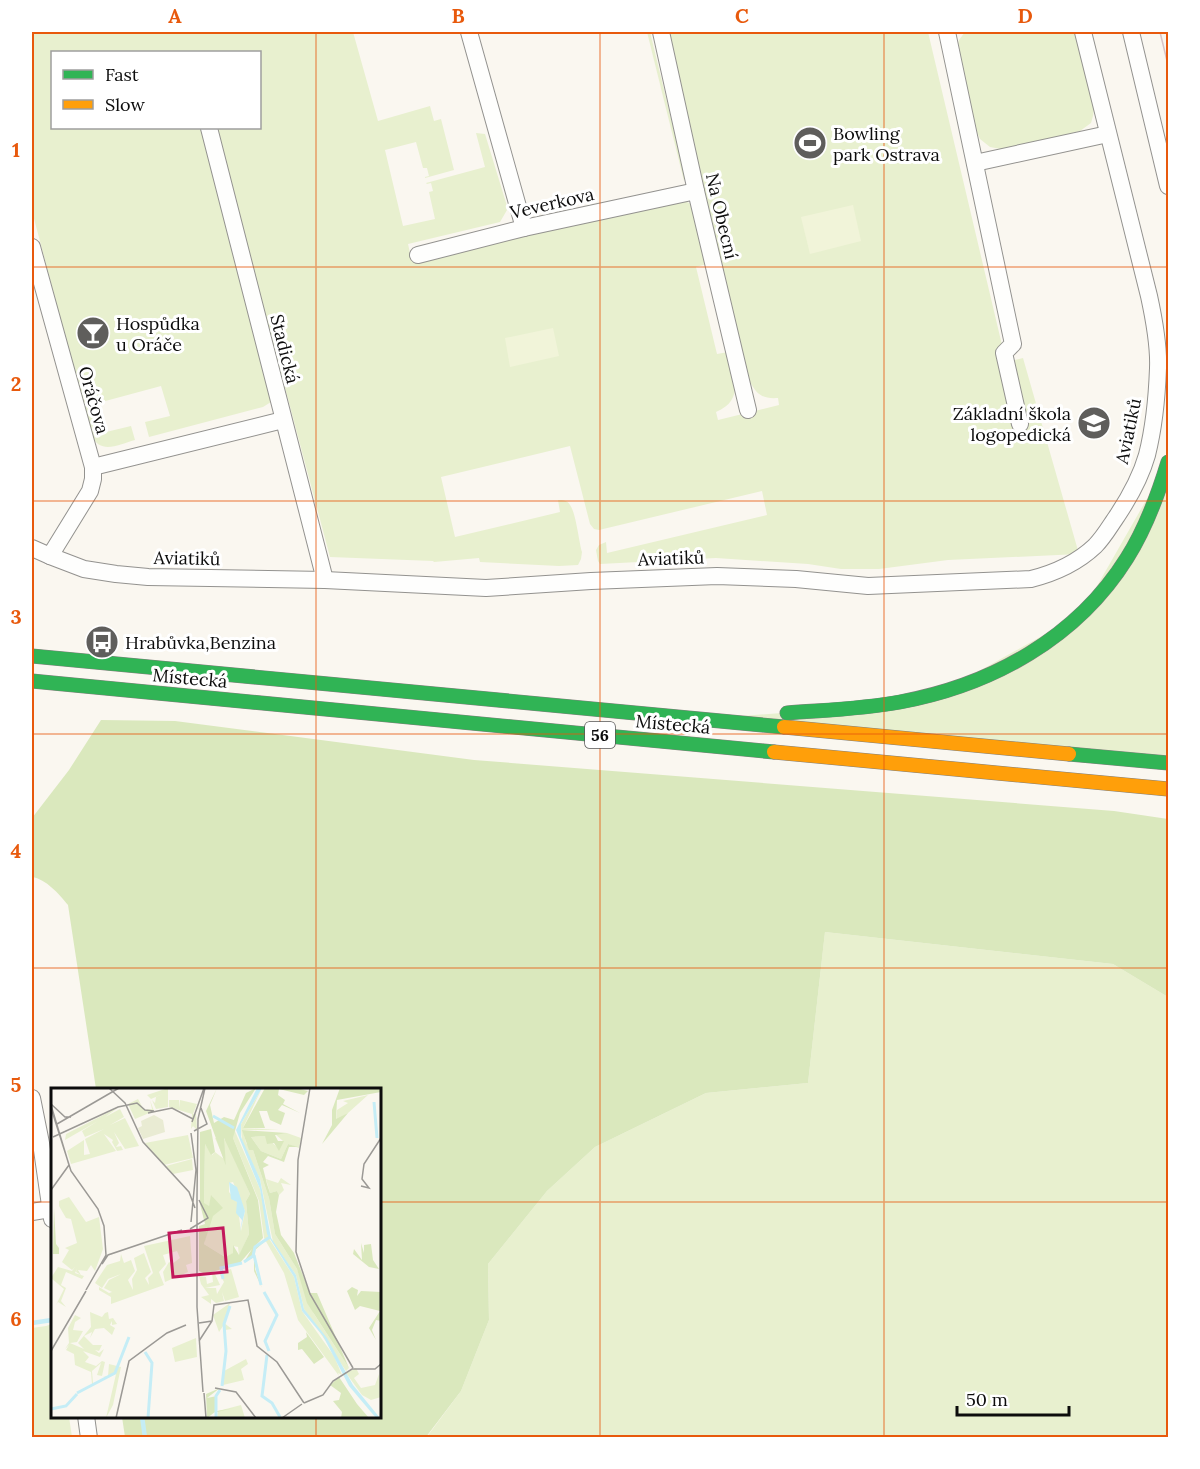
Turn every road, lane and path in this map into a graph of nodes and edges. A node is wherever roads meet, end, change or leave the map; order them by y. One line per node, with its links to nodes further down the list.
1 (469, 32): 11 (street)
2 (661, 32): 10 (street, Na Obecní)
3 (947, 32): 8 (street)
4 (1083, 32): 7 (street, Aviatiků)
5 (1131, 32): 9 (street)
6 (208, 129): 15 (street, Stadická)
7 (1108, 134): 8 (street); 21 (street, Aviatiků)
8 (975, 163): 16 (street)
9 (1168, 186)
10 (696, 191): 11 (street, Veverkova); 14 (street, Na Obecní)
11 (524, 228): 13 (street, Veverkova)
12 (32, 247): 18 (street, Oráčova)
13 (418, 255)
14 (748, 410)
15 (283, 420): 18 (street); 21 (street, Stadická)
16 (1020, 424)
17 (1168, 462): 24 (highway, 56)
18 (93, 467): 20 (street, Oráčova)
19 (32, 548): 20 (street, Aviatiků)
20 (50, 556): 21 (street, Aviatiků)
21 (325, 580)
22 (32, 656): 24 (highway, Místecká / 56)
23 (32, 681): 26 (highway, Místecká / 56)
24 (701, 719): 25 (highway, Místecká / 56)
25 (1168, 763)
26 (1168, 789)
27 (32, 1098): 29 (street)
28 (32, 1212): 29 (street)
29 (51, 1214)
30 (86, 1418): 31 (street)
31 (87, 1437)

